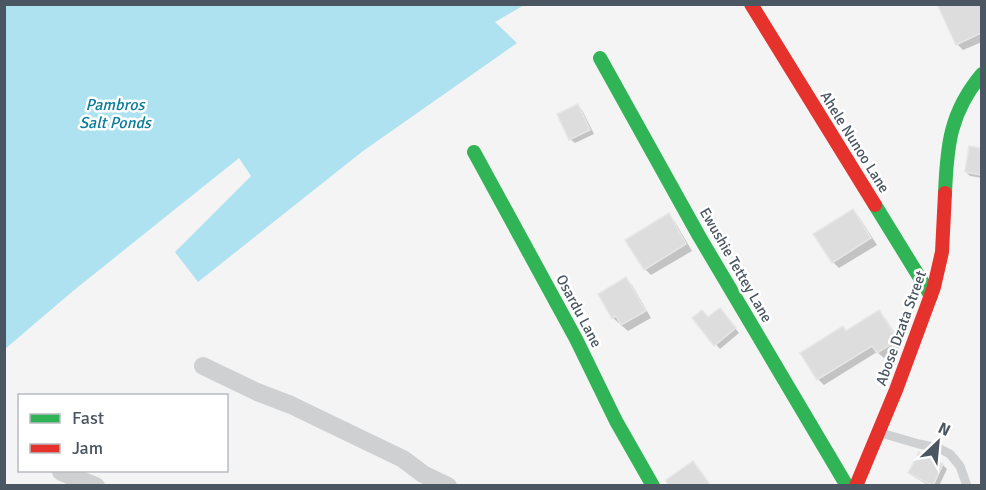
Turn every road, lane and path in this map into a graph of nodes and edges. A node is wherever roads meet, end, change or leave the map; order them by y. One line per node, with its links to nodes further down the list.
1 (751, 4): 5 (street, Ahele Nunoo Lane)
2 (600, 58): 12 (street, Ewushie Tettey Lane)
3 (981, 74): 5 (street, Abose Dzata Street)
4 (474, 152): 11 (street, Osardu Lane)
5 (931, 296): 7 (street, Abose Dzata Street)
6 (203, 366): 10 (street)
7 (879, 433): 13 (street, Abose Dzata Street); 14 (lane)
8 (61, 472): 9 (street)
9 (96, 486)
10 (448, 486)
11 (653, 486)
12 (847, 486)
13 (856, 486)
14 (967, 486)

